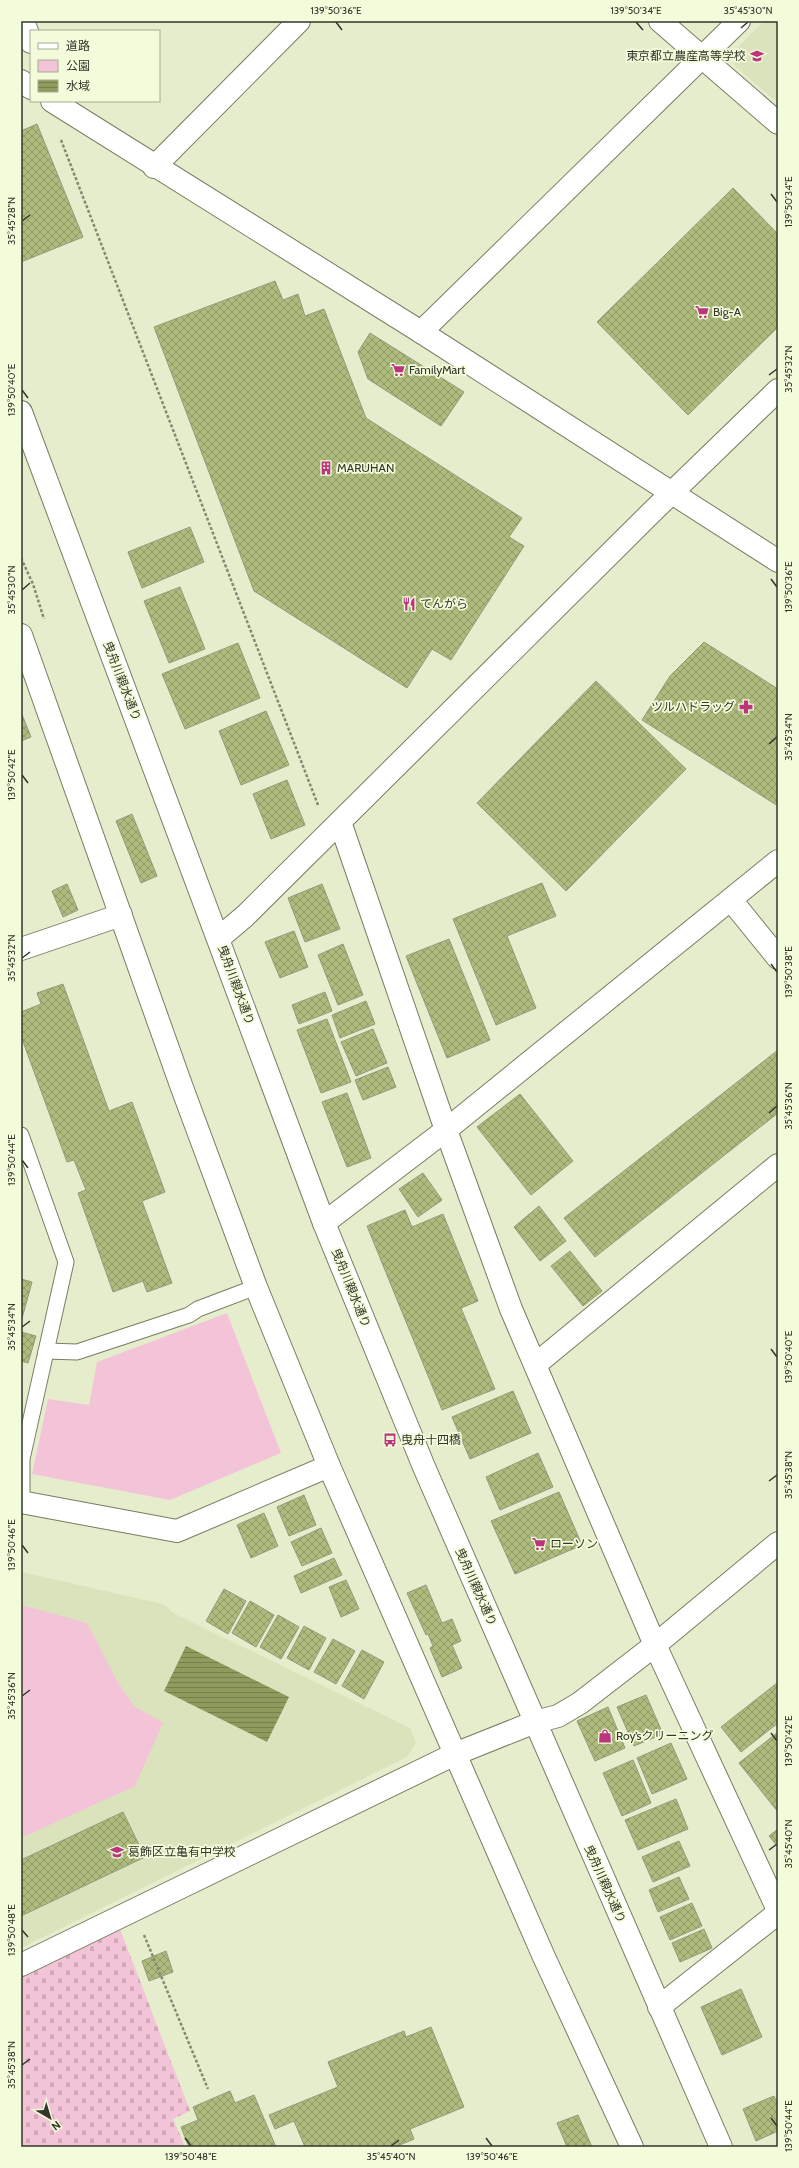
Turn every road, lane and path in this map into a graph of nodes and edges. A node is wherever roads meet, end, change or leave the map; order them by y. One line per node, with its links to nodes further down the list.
1 (23, 21): 5 (street)
2 (298, 21): 12 (street)
3 (660, 21): 6 (street)
4 (739, 21): 6 (street)
5 (30, 39)
6 (702, 57): 10 (street); 13 (street)
7 (21, 81): 8 (street)
8 (30, 87)
9 (54, 102): 12 (street)
10 (778, 123)
11 (60, 136): 19 (path)
12 (154, 167): 13 (street)
13 (421, 332): 16 (street)
14 (778, 390): 16 (street)
15 (21, 412): 23 (street, 曳舟川親水通り)
16 (670, 494): 17 (street); 19 (street)
17 (778, 561)
18 (21, 635): 22 (street)
19 (334, 828): 23 (street); 26 (street)
20 (778, 861): 21 (street)
21 (731, 900): 25 (street); 26 (street)
22 (121, 915): 24 (street); 30 (street)
23 (219, 938): 29 (street, 曳舟川親水通り)
24 (21, 950)
25 (778, 958)
26 (446, 1130): 29 (street); 32 (street)
27 (21, 1135): 31 (lane)
28 (778, 1166): 32 (street)
29 (324, 1223): 37 (street, 曳舟川親水通り)
30 (256, 1287): 31 (lane); 33 (street)
31 (46, 1351): 34 (lane)
32 (536, 1364): 36 (street)
33 (329, 1466): 34 (street); 38 (street)
34 (21, 1503)
35 (778, 1543): 36 (street)
36 (655, 1645): 37 (street); 40 (street)
37 (535, 1722): 38 (street); 42 (street, 曳舟川親水通り)
38 (455, 1754): 39 (street); 44 (street)
39 (134, 1910): 41 (street); 43 (path)
40 (778, 1912): 42 (street)
41 (21, 1964)
42 (659, 2007): 45 (street, 曳舟川親水通り)
43 (208, 2088)
44 (632, 2147)
45 (721, 2147)

